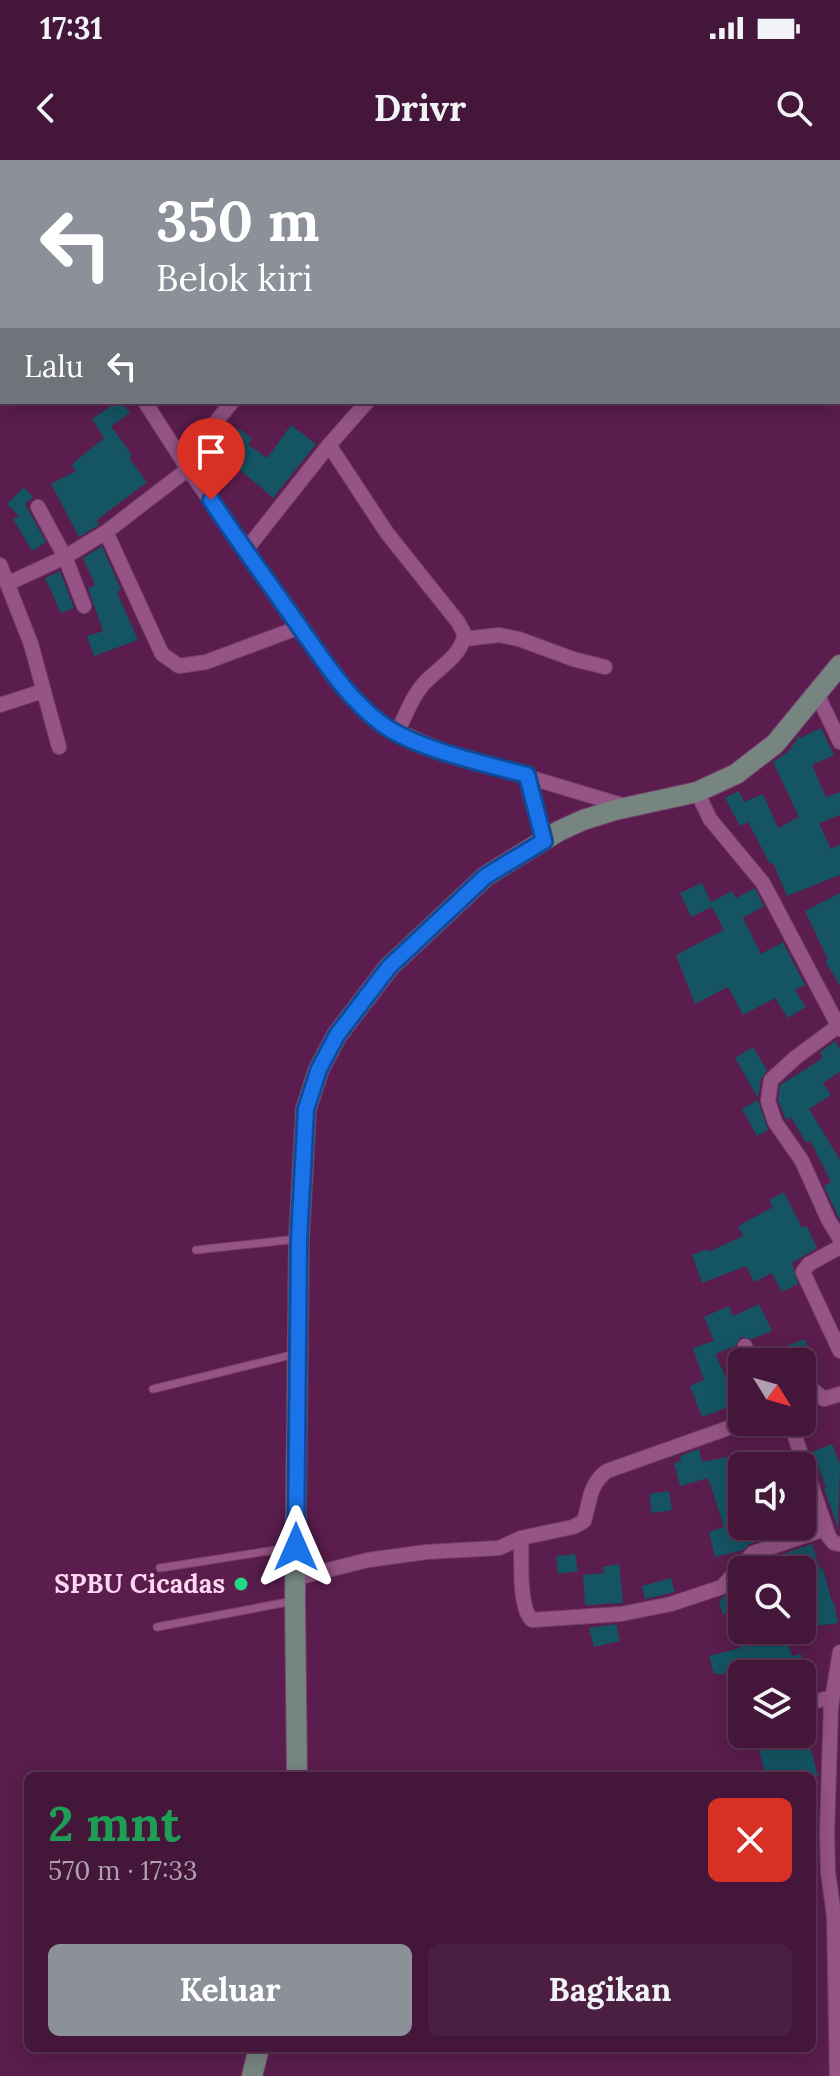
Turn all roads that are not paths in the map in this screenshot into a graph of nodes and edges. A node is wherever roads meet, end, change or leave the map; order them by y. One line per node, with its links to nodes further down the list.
1 (146, 404): 5 (street)
2 (231, 404): 5 (street)
3 (359, 404): 4 (street)
4 (329, 445): 8 (street); 14 (street)
5 (186, 466): 7 (street); 8 (street)
6 (38, 507): 9 (street)
7 (106, 532): 9 (street); 13 (street)
8 (245, 551): 13 (street)
9 (65, 557): 11 (street); 12 (street)
10 (0, 565): 11 (street)
11 (9, 583): 17 (street)
12 (84, 606)
13 (300, 627): 20 (street)
14 (464, 639): 16 (street); 20 (street)
15 (840, 665): 18 (main road)
16 (605, 667)
17 (43, 691): 19 (street); 22 (street)
18 (817, 694): 21 (street); 24 (main road)
19 (0, 705)
20 (398, 732): 23 (street)
21 (840, 742)
22 (59, 747)
23 (527, 775): 25 (street); 26 (street)
24 (697, 792): 25 (main road); 27 (street)
25 (629, 807): 26 (main road)
26 (544, 841): 28 (main road)
27 (839, 1028): 29 (street)
28 (299, 1239): 31 (lane); 33 (main road)
29 (840, 1239)
30 (840, 1247): 32 (street)
31 (196, 1250)
32 (840, 1351)
33 (297, 1354): 34 (lane); 42 (main road)
34 (153, 1389)
35 (816, 1392): 36 (street)
36 (840, 1394)
37 (728, 1428): 40 (street)
38 (795, 1436): 39 (street)
39 (825, 1529): 40 (street); 41 (street)
40 (521, 1538): 44 (street)
41 (840, 1544)
42 (296, 1547): 43 (lane); 44 (main road)
43 (160, 1568)
44 (296, 1578): 45 (main road)
45 (295, 1600): 46 (lane); 50 (main road)
46 (157, 1627)
47 (840, 1652): 48 (street)
48 (835, 1693): 49 (street); 51 (street)
49 (816, 1700)
50 (297, 1772)
51 (835, 1893): 54 (street)
52 (258, 2052): 53 (main road)
53 (252, 2076)
54 (837, 2076)

